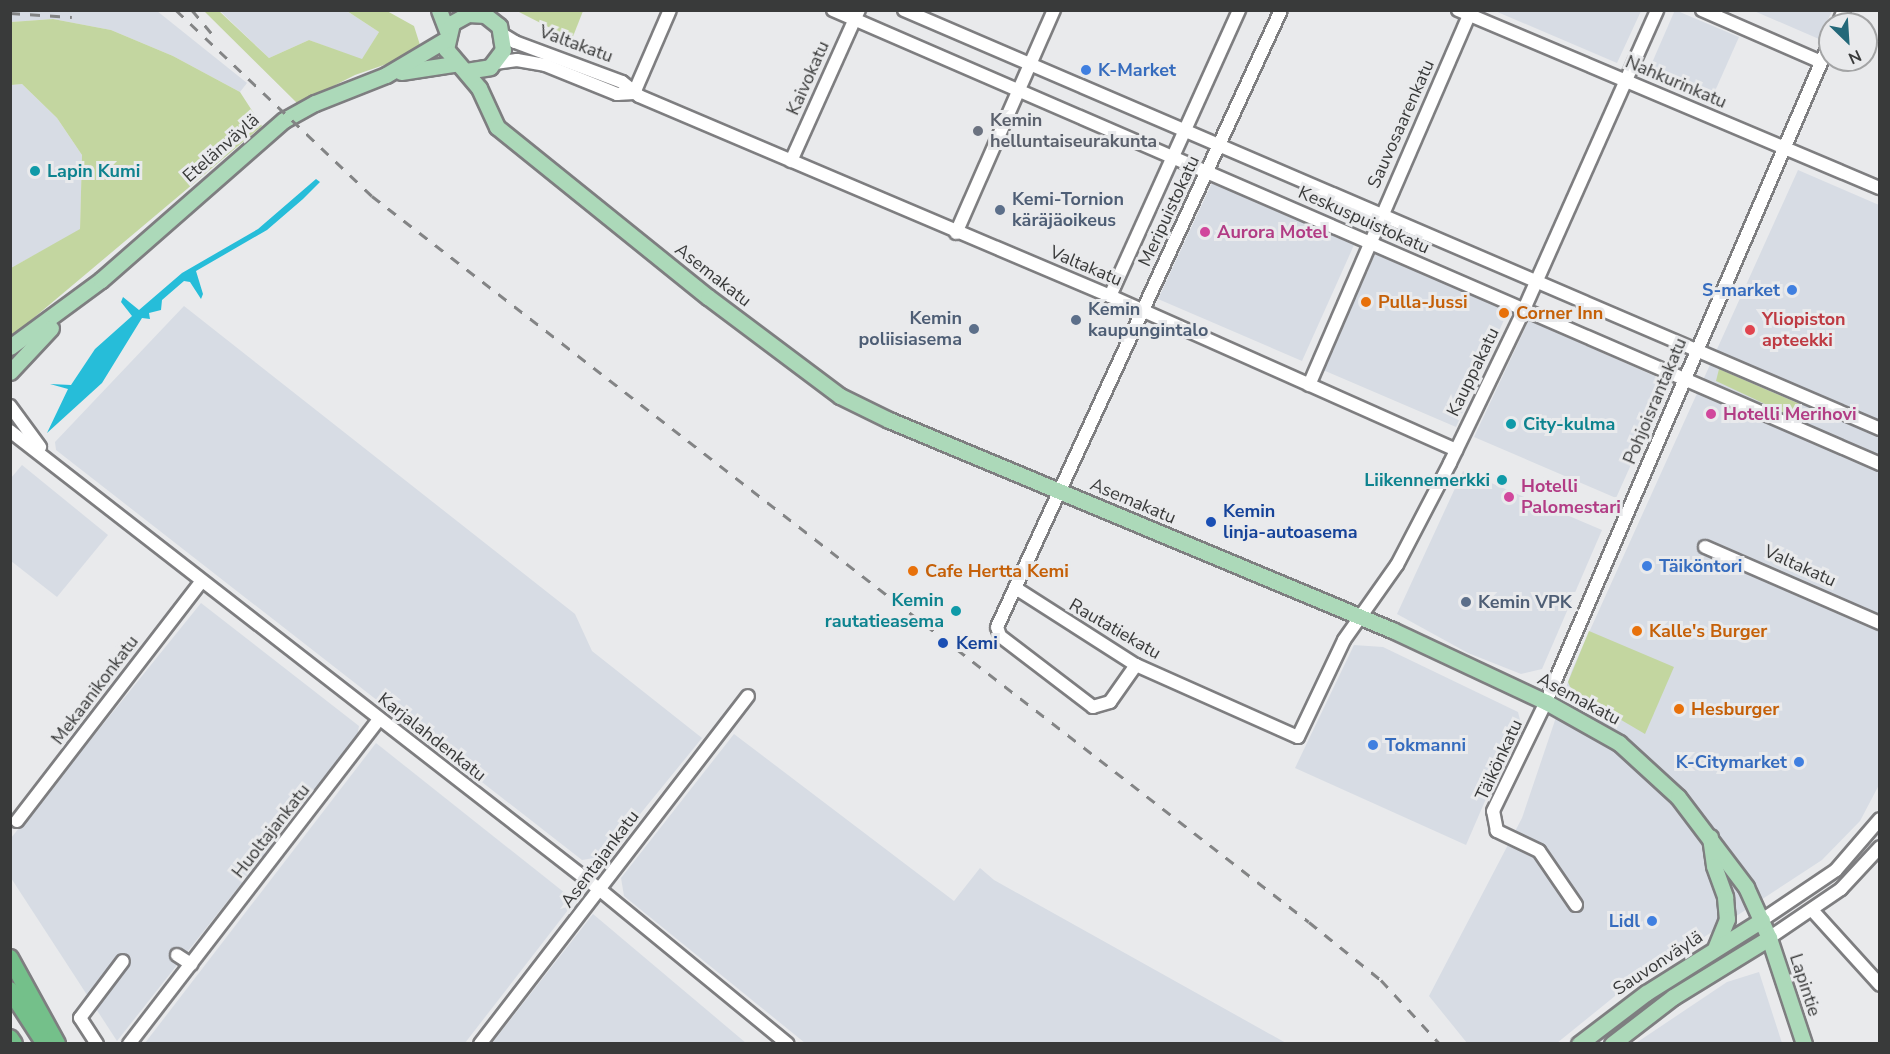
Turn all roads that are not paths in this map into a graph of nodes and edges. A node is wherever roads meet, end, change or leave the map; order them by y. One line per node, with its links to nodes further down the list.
1 (439, 10): 14 (main road)
2 (670, 10): 24 (street)
3 (833, 10): 12 (street, Keskuspuistokatu)
4 (904, 10): 16 (street, Keskuspuistokatu)
5 (1054, 10): 16 (street)
6 (1239, 10): 25 (street, Meripuistokatu)
7 (1281, 10): 26 (street, Meripuistokatu)
8 (1657, 10): 21 (street, Kauppakatu)
9 (1702, 10): 15 (street)
10 (466, 12): 13 (main road); 14 (main road)
11 (1466, 12): 21 (street, Nahkurinkatu); 32 (street, Sauvosaarenkatu)
12 (856, 15): 23 (street, Keskuspuistokatu); 29 (street, Kaivokatu)
13 (502, 34): 18 (main road); 24 (street, Valtakatu)
14 (446, 36): 17 (main road); 20 (main road, Etelänväylä)
15 (1818, 61)
16 (1031, 62): 23 (street); 25 (street, Keskuspuistokatu)
17 (460, 67): 18 (main road); 20 (main road, Etelänväylä); 22 (main road, Asemakatu)
18 (490, 67): 22 (main road); 24 (street, Valtakatu)
19 (1818, 69): 27 (street, Pohjoisrantakatu)
20 (386, 75): 36 (main road, Etelänväylä)
21 (1625, 80): 27 (street, Nahkurinkatu); 35 (street, Kauppakatu)
22 (479, 88): 51 (main road, Asemakatu)
23 (1018, 91): 28 (street, Keskuspuistokatu); 33 (street)
24 (634, 93): 29 (street, Valtakatu)
25 (1185, 129): 26 (street, Keskuspuistokatu); 28 (street, Meripuistokatu)
26 (1220, 144): 30 (street, Meripuistokatu); 32 (street, Keskuspuistokatu)
27 (1786, 149): 31 (street, Nahkurinkatu); 41 (street, Pohjoisrantakatu)
28 (1173, 158): 30 (street, Keskuspuistokatu); 37 (street, Meripuistokatu)
29 (791, 161): 33 (street, Valtakatu)
30 (1208, 172): 34 (street, Keskuspuistokatu); 39 (street, Meripuistokatu)
31 (1880, 188)
32 (1380, 214): 34 (street, Sauvosaarenkatu); 35 (street, Keskuspuistokatu)
33 (956, 233): 37 (street, Valtakatu)
34 (1369, 241): 38 (street, Keskuspuistokatu); 44 (street, Sauvosaarenkatu)
35 (1536, 279): 38 (street, Kauppakatu); 41 (street, Keskuspuistokatu)
36 (101, 280): 40 (main road, Etelänväylä); 42 (main road, Etelänväylä)
37 (1110, 296): 39 (street, Valtakatu)
38 (1523, 310): 43 (street, Keskuspuistokatu); 48 (street, Kauppakatu)
39 (1142, 312): 44 (street, Valtakatu); 51 (street, Meripuistokatu)
40 (10, 347)
41 (1696, 350): 43 (street, Pohjoisrantakatu); 46 (street, Keskuspuistokatu)
42 (10, 372)
43 (1683, 379): 50 (street, Keskuspuistokatu); 59 (street, Pohjoisrantakatu)
44 (1309, 385): 48 (street, Valtakatu)
45 (10, 406): 49 (street, Karjalahdenkatu)
46 (1880, 429)
47 (10, 431): 49 (street, Karjalahdenkatu)
48 (1456, 450): 55 (street, Kauppakatu)
49 (52, 462): 53 (street, Karjalahdenkatu)
50 (1880, 464)
51 (1061, 492): 54 (street); 55 (main road, Asemakatu)
52 (1705, 547): 56 (street, Valtakatu)
53 (202, 581): 60 (street, Karjalahdenkatu); 63 (street, Mekaanikonkatu)
54 (1017, 589): 57 (street, Rautatiekatu); 57 (street)
55 (1360, 618): 59 (main road, Asemakatu); 61 (street, Kauppakatu)
56 (1880, 623)
57 (1136, 665): 61 (street, Rautatiekatu)
58 (748, 696): 66 (street, Asentajankatu)
59 (1546, 702): 64 (main road, Asemakatu); 67 (street, Täikönkatu)
60 (379, 719): 66 (street, Karjalahdenkatu); 75 (street, Huoltajankatu)
61 (1298, 737)
62 (1880, 819): 69 (street)
63 (17, 821)
64 (1710, 837): 69 (main road, Asemakatu); 71 (main road)
65 (1880, 847): 68 (street)
66 (599, 889): 84 (street, Asentajankatu); 85 (street, Karjalahdenkatu)
67 (1576, 905)
68 (1812, 910): 70 (street); 76 (street)
69 (1762, 920): 70 (main road, Asemakatu); 71 (main road, Sauvonväylä)
70 (1769, 938): 87 (main road, Sauvonväylä); 88 (main road, Lapintie)
71 (1715, 949): 86 (main road, Sauvonväylä)
72 (177, 955): 75 (street)
73 (10, 958): 81 (highway)
74 (123, 961): 82 (street)
75 (191, 964): 83 (street, Huoltajankatu)
76 (1880, 985)
77 (10, 990): 80 (highway)
78 (10, 1038): 79 (highway)
79 (14, 1044)
80 (45, 1044)
81 (57, 1044)
82 (97, 1044)
83 (129, 1044)
84 (480, 1044)
85 (788, 1044)
86 (1579, 1044)
87 (1612, 1044)
88 (1804, 1044)

